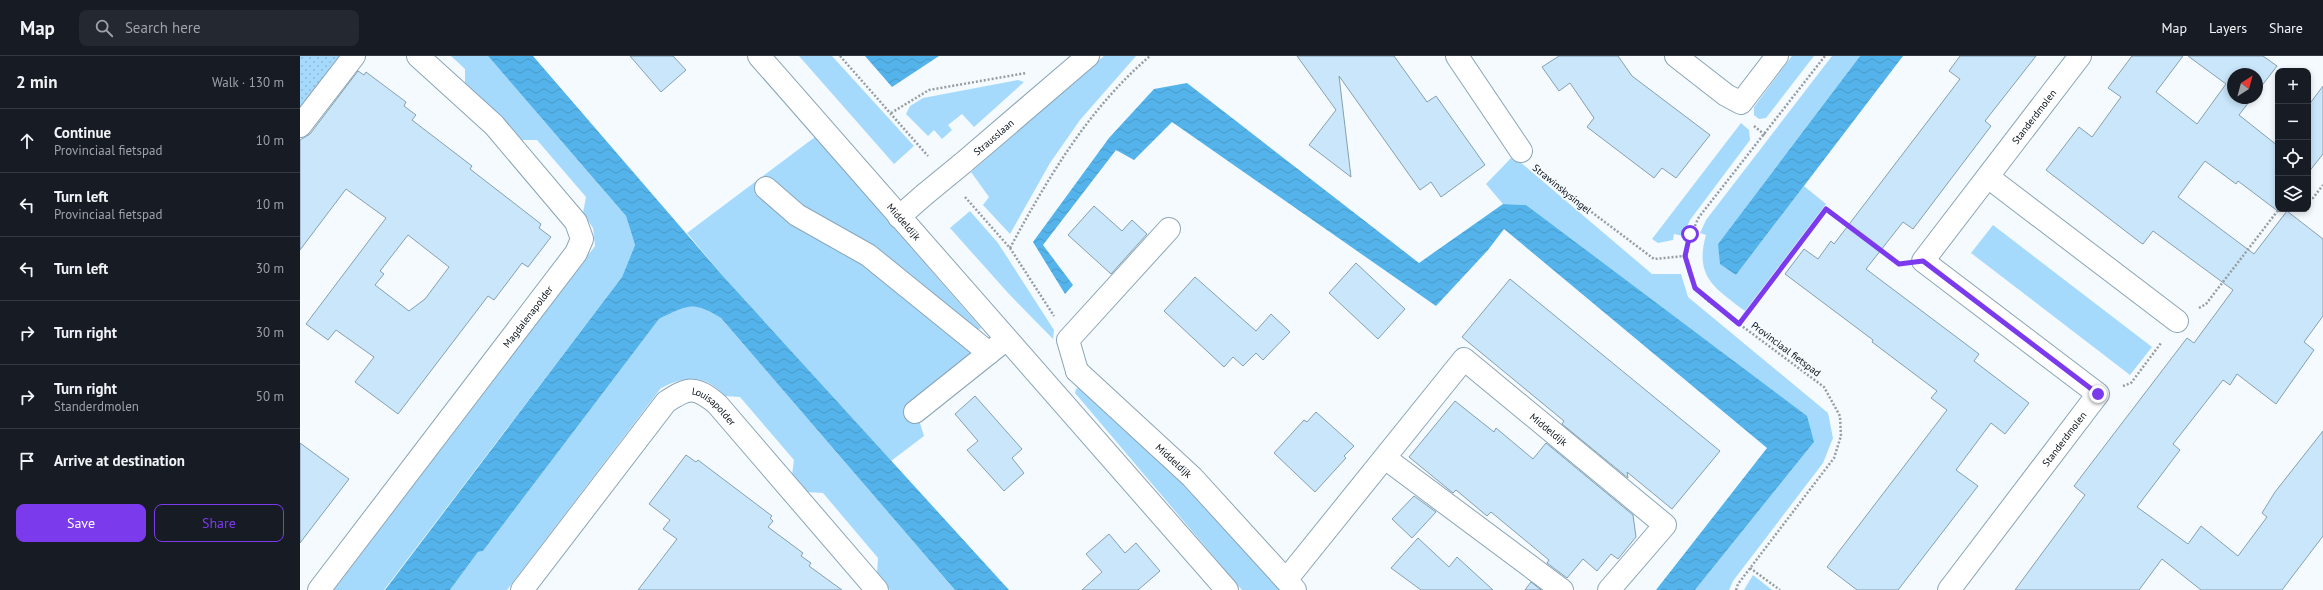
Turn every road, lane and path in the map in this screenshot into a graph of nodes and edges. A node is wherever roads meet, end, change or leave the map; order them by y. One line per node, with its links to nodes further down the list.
1 (354, 56): 13 (street)
2 (418, 56): 34 (street, Magdalenapolder)
3 (759, 56): 19 (street, Middeldijk)
4 (1088, 56): 19 (street, Strausslaan, bridge)
5 (1150, 56): 21 (path)
6 (1457, 56): 14 (street)
7 (1676, 56): 8 (street)
8 (1777, 56)
9 (1825, 56): 22 (path)
10 (2080, 56): 15 (street, Standerdmolen)
11 (1028, 72): 12 (path)
12 (891, 114)
13 (300, 126)
14 (1521, 150): 22 (path, Strawinskysingel)
15 (1988, 177): 23 (street, Standerdmolen); 24 (street)
16 (2323, 185): 18 (path)
17 (766, 188): 27 (street)
18 (2311, 198)
19 (899, 217): 26 (street, Middeldijk)
20 (1169, 229): 28 (street)
21 (1010, 248)
22 (1685, 256): 25 (path, Provinciaal fietspad)
23 (1923, 261): 25 (path); 42 (street, Standerdmolen)
24 (2177, 321)
25 (1739, 324): 32 (path, Provinciaal fietspad)
26 (1007, 339): 27 (street); 29 (street, Middeldijk)
27 (989, 353): 30 (street)
28 (1077, 371): 29 (street); 33 (street, Middeldijk)
29 (1050, 386): 37 (street, Middeldijk)
30 (915, 412)
31 (1385, 458): 33 (street, Middeldijk); 38 (street); 39 (street, Middeldijk)
32 (1750, 568): 40 (path, Provinciaal fietspad); 41 (path)
33 (1291, 585)
34 (319, 590)
35 (522, 590): 36 (street, Louisapolder)
36 (877, 590)
37 (1227, 590)
38 (1562, 590)
39 (1609, 590)
40 (1736, 590)
41 (1780, 590)
42 (1949, 590)

